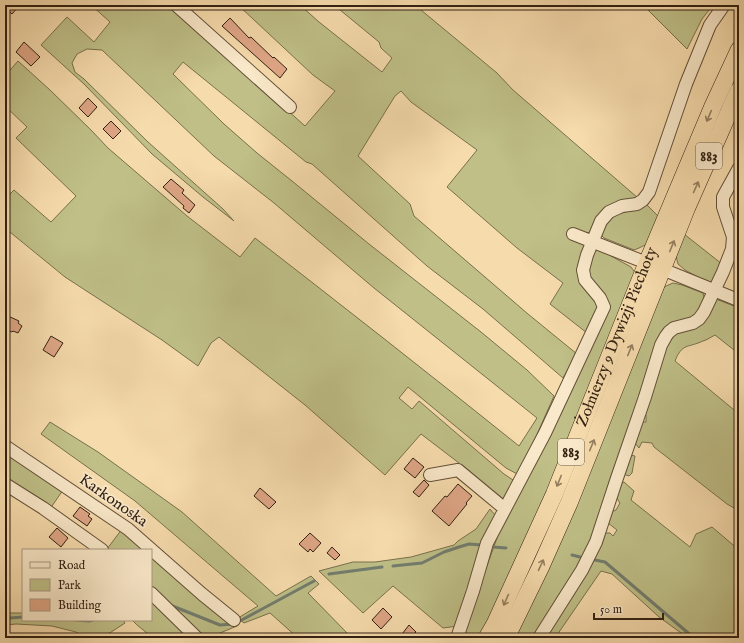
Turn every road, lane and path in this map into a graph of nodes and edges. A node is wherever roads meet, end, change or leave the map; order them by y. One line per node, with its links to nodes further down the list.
1 (176, 5): 5 (street)
2 (724, 5): 8 (street)
3 (739, 50): 9 (highway, Żołnierzy 9 Dywizji Piechoty / 883, one-way to 9)
4 (739, 90): 9 (highway, Żołnierzy 9 Dywizji Piechoty / 883, one-way to 4)
5 (290, 107)
6 (739, 168): 10 (street)
7 (573, 234): 8 (street)
8 (592, 242): 9 (street); 15 (street)
9 (655, 266): 10 (street); 23 (highway, Żołnierzy 9 Dywizji Piechoty / 883, one-way to 23); 24 (highway, Żołnierzy 9 Dywizji Piechoty / 883, one-way to 9)
10 (714, 291): 11 (street); 25 (street)
11 (738, 300)
12 (5, 446): 17 (street, Karkonoska)
13 (430, 476): 15 (street)
14 (5, 484): 16 (street)
15 (505, 509): 22 (street)
16 (101, 549)
17 (151, 549)
18 (152, 550): 20 (street, Karkonoska)
19 (152, 594): 21 (street)
20 (234, 620)
21 (197, 638)
22 (457, 638)
23 (488, 638)
24 (506, 638)
25 (539, 638)

